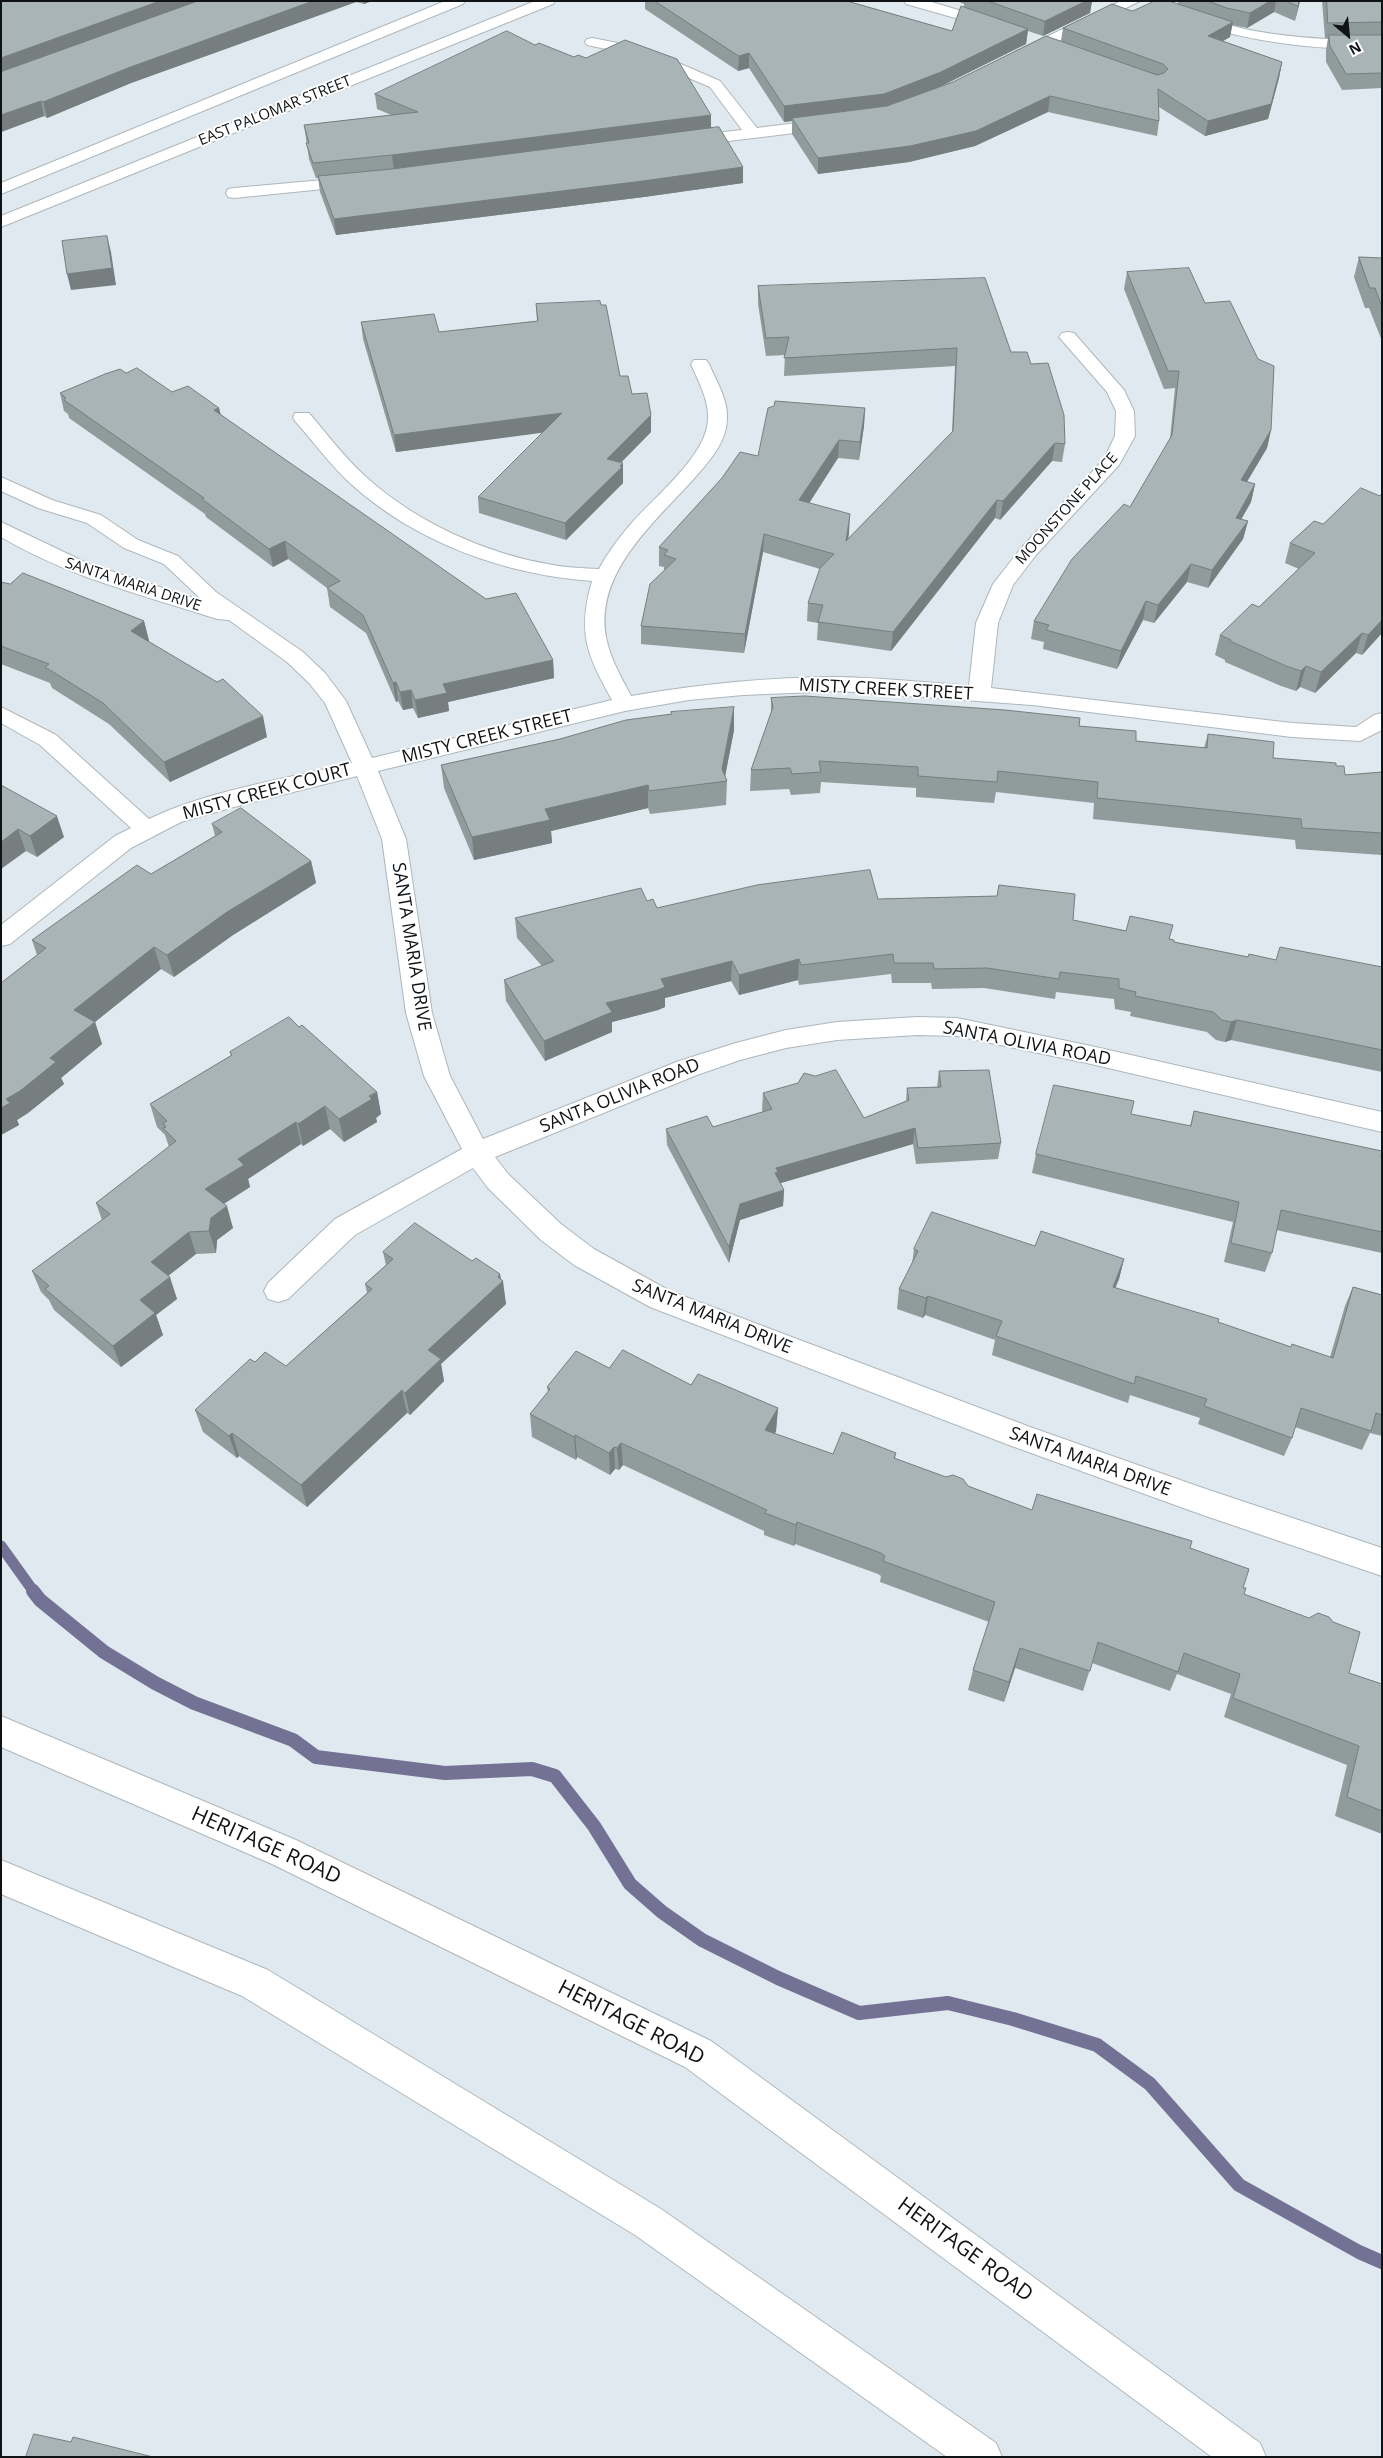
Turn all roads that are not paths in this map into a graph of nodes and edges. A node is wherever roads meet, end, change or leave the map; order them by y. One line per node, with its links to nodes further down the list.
1 (458, 1): 17 (street, EAST PALOMAR STREET)
2 (548, 1): 19 (street, EAST PALOMAR STREET)
3 (911, 1): 6 (street)
4 (1133, 1): 9 (street)
5 (1180, 14): 10 (street)
6 (1009, 30)
7 (1027, 36): 9 (street)
8 (592, 42): 14 (street)
9 (1045, 42): 11 (street); 12 (street)
10 (1382, 43)
11 (1061, 49)
12 (1002, 65)
13 (846, 122): 14 (street)
14 (753, 133): 15 (street)
15 (669, 143)
16 (375, 180): 18 (street)
17 (1, 189)
18 (234, 193)
19 (1, 222)
20 (1068, 337): 27 (street, MOONSTONE PLACE)
21 (700, 364): 25 (street)
22 (302, 417): 25 (street)
23 (1, 483): 26 (street, SANTA MARIA DRIVE)
24 (1, 528): 26 (street, SANTA MARIA DRIVE)
25 (603, 576): 28 (street)
26 (242, 621): 31 (street, SANTA MARIA DRIVE)
27 (979, 694): 28 (street, MISTY CREEK STREET); 30 (street, MISTY CREEK STREET)
28 (625, 704): 31 (street, MISTY CREEK STREET)
29 (1, 714): 32 (street)
30 (1382, 720)
31 (363, 767): 32 (street, MISTY CREEK COURT); 35 (street, SANTA MARIA DRIVE)
32 (146, 829): 33 (street, MISTY CREEK COURT)
33 (1, 938)
34 (1382, 1122): 35 (street, SANTA OLIVIA ROAD)
35 (477, 1153): 36 (street, SANTA OLIVIA ROAD); 37 (street, SANTA MARIA DRIVE)
36 (278, 1291)
37 (1382, 1562)
38 (1, 1731): 41 (street, HERITAGE ROAD)
39 (1, 1877): 40 (street)
40 (982, 2457)
41 (1246, 2457)

